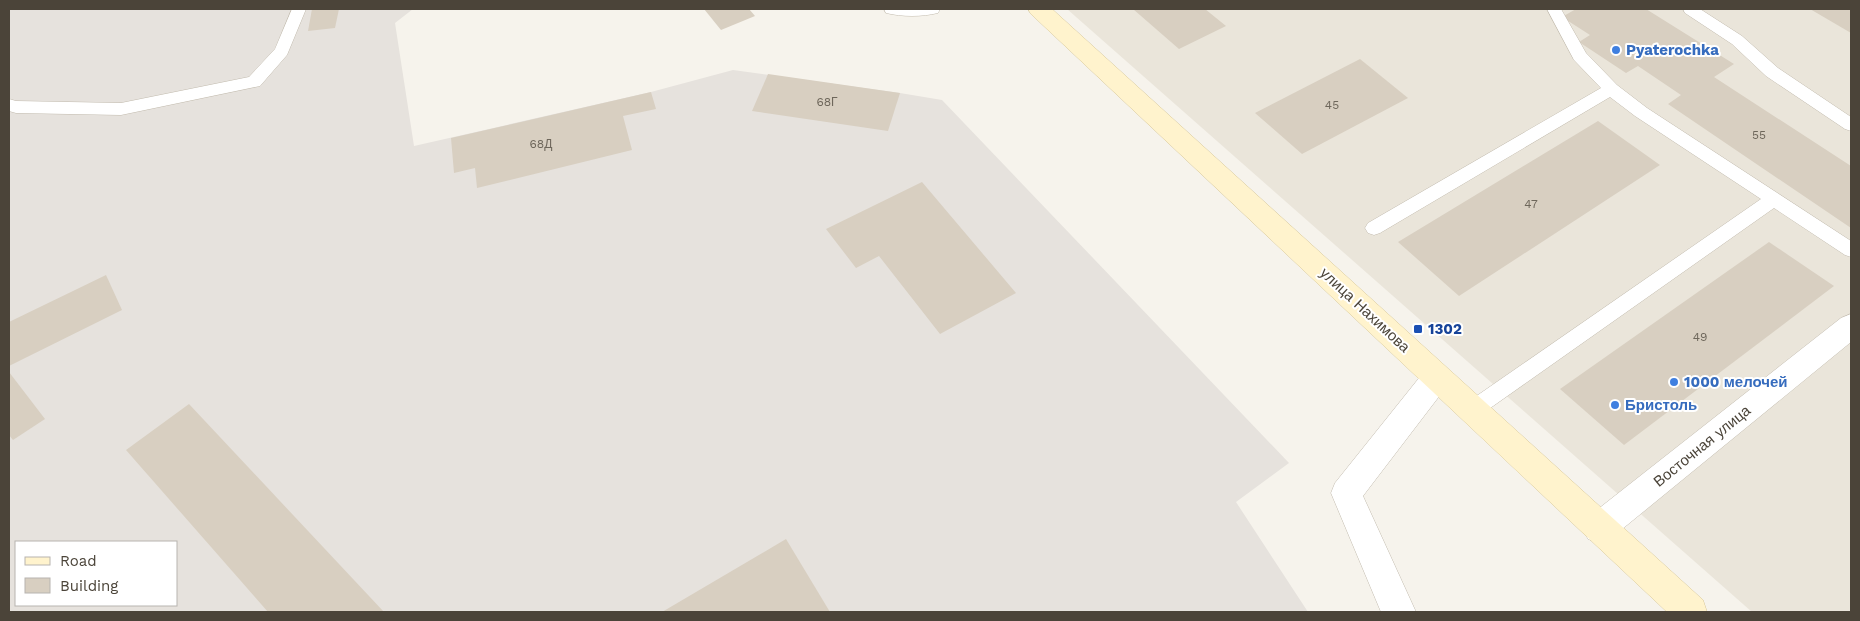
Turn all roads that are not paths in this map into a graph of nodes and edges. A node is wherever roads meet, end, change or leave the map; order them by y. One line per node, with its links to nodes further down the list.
1 (299, 9): 8 (lane)
2 (891, 9): 3 (lane)
3 (933, 9)
4 (1039, 9): 14 (main road, улица Нахимова)
5 (1554, 9): 7 (lane)
6 (1690, 9): 9 (lane)
7 (1611, 89): 10 (lane); 11 (lane)
8 (9, 105)
9 (1851, 125)
10 (1774, 199): 12 (lane); 15 (lane)
11 (1374, 228)
12 (1851, 250)
13 (1851, 326): 16 (street, Восточная улица)
14 (1437, 377): 15 (main road, улица Нахимова); 17 (street)
15 (1472, 410): 16 (main road, улица Нахимова)
16 (1600, 528): 18 (main road, улица Нахимова)
17 (1399, 612)
18 (1691, 612)

